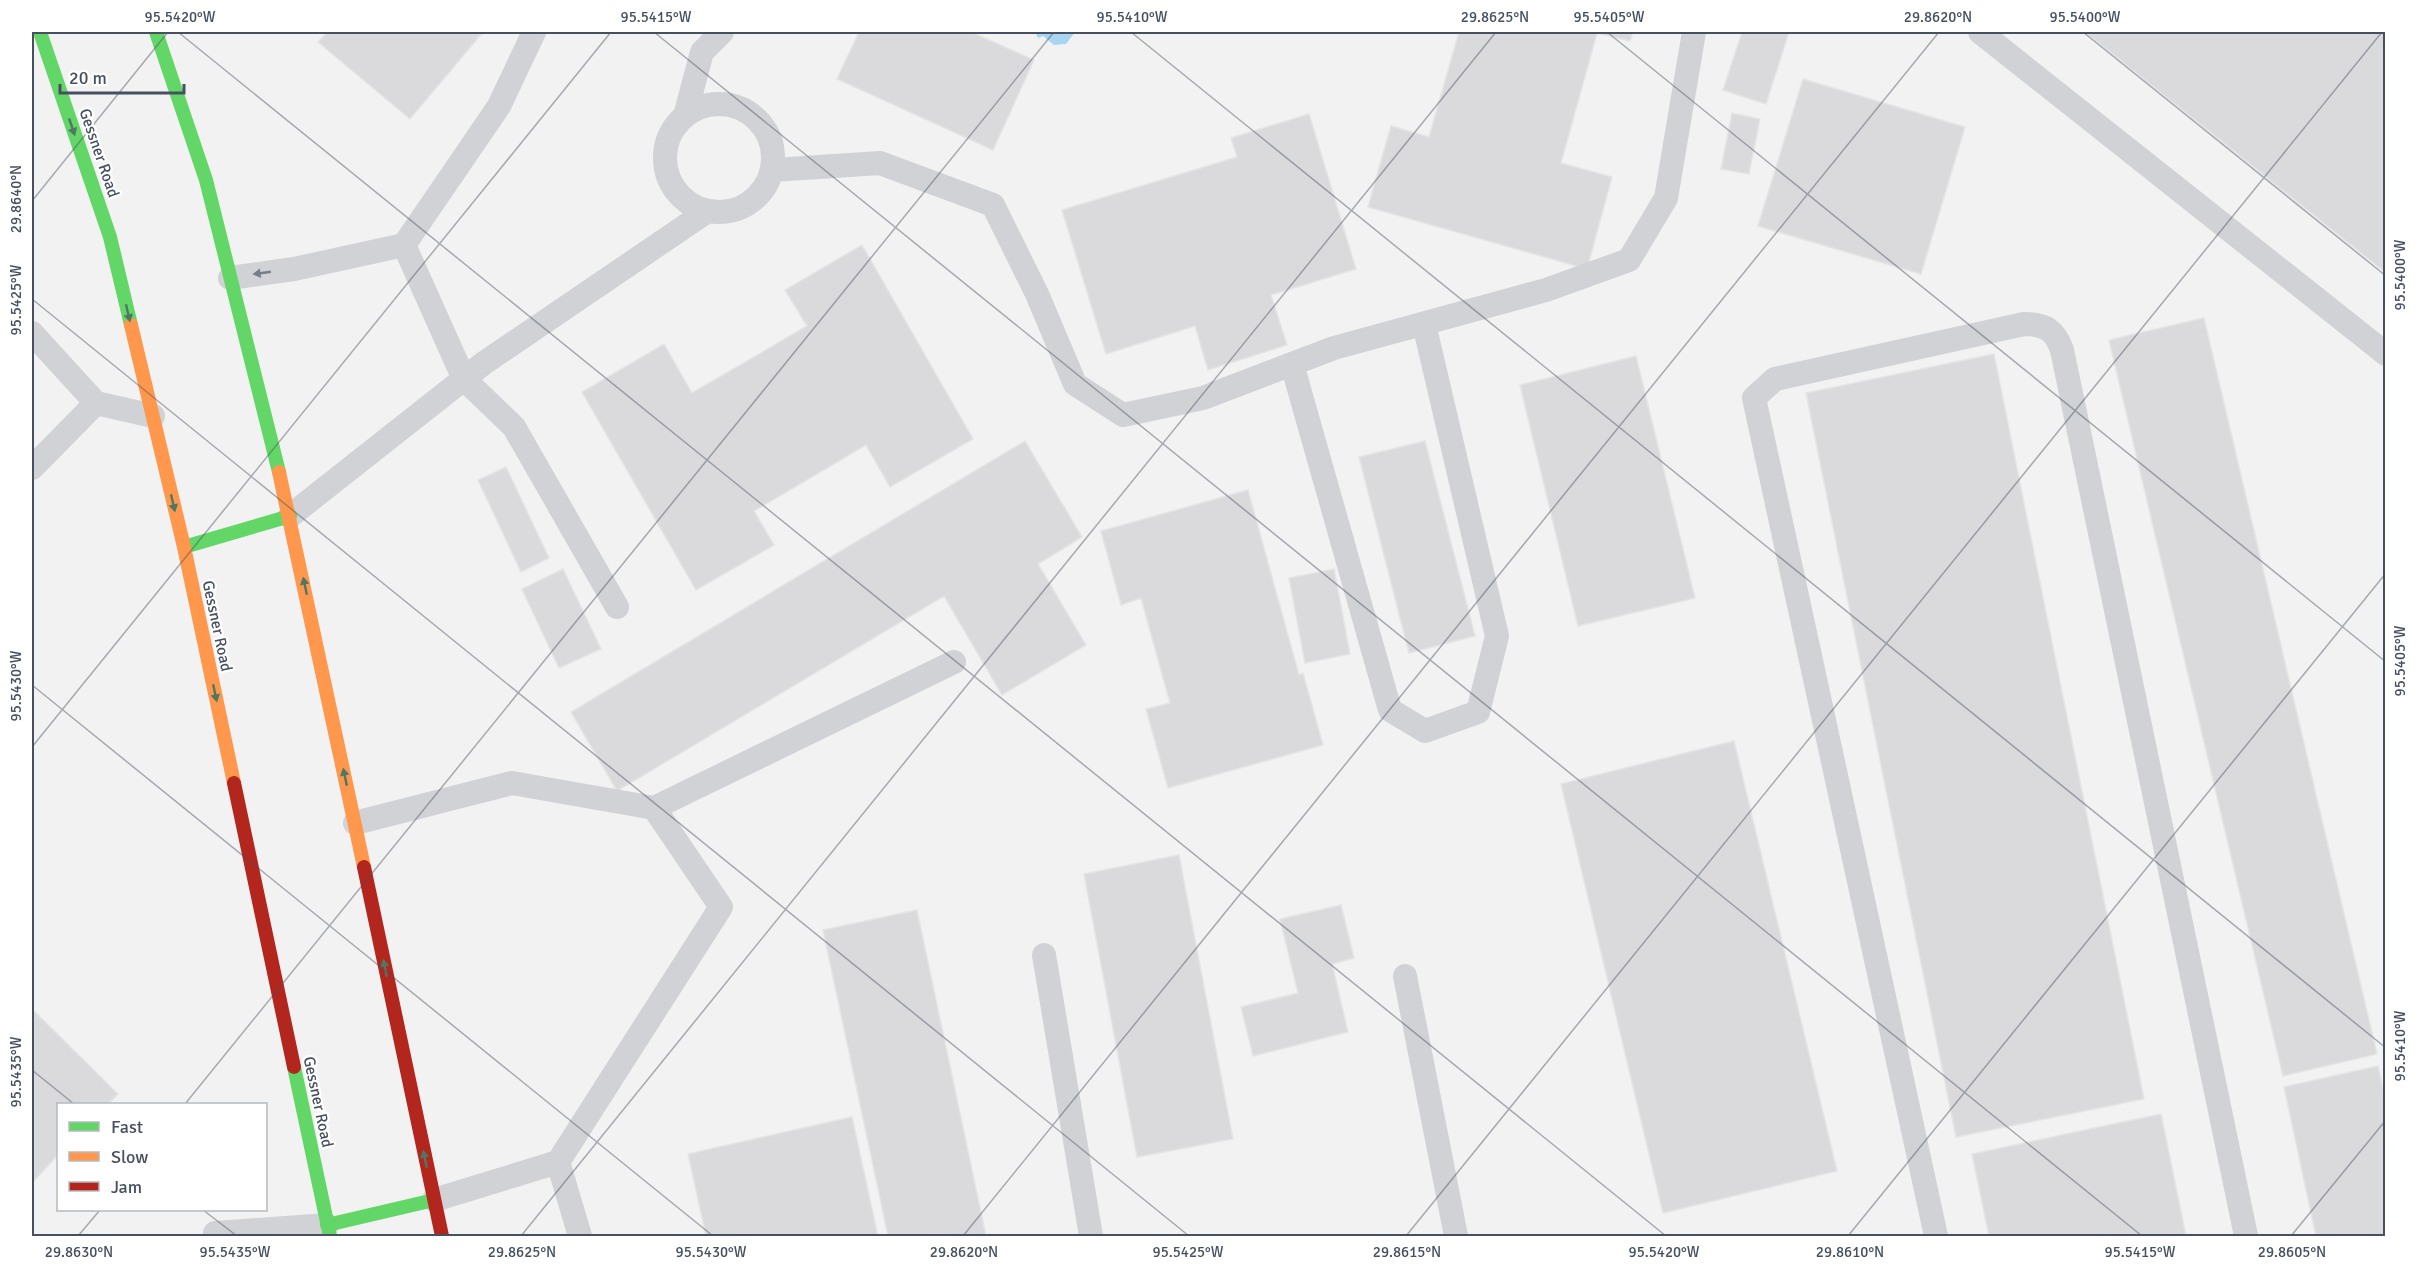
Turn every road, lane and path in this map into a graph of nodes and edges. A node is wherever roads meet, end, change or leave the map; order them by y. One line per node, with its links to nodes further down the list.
1 (40, 32): 18 (main road, Gessner Road, one-way to 18)
2 (156, 32): 11 (main road)
3 (534, 32): 10 (lane)
4 (722, 32): 7 (lane)
5 (1694, 32): 12 (lane)
6 (1980, 32): 14 (lane)
7 (685, 116): 8 (lane); 9 (lane)
8 (773, 170): 9 (lane); 15 (lane)
9 (706, 212): 16 (lane)
10 (404, 245): 11 (lane, one-way to 11); 16 (lane)
11 (230, 278): 20 (main road)
12 (1424, 324): 15 (lane); 15 (lane)
13 (32, 333): 17 (lane)
14 (2385, 354)
15 (1292, 364)
16 (464, 379): 20 (lane); 22 (lane)
17 (96, 403): 18 (lane); 19 (lane)
18 (153, 416): 21 (main road, Gessner Road, one-way to 21)
19 (32, 468)
20 (290, 516): 21 (main road); 25 (main road, one-way to 20)
21 (184, 547): 30 (main road, Gessner Road, one-way to 30)
22 (617, 607)
23 (954, 662): 24 (lane)
24 (654, 808): 25 (lane); 28 (lane)
25 (355, 823): 29 (main road, one-way to 25)
26 (1044, 955): 34 (lane)
27 (1405, 976): 35 (lane)
28 (558, 1162): 29 (lane); 33 (lane)
29 (434, 1200): 30 (main road); 32 (main road)
30 (329, 1231): 31 (lane)
31 (215, 1233)
32 (442, 1236)
33 (580, 1236)
34 (1091, 1236)
35 (1456, 1236)
36 (1936, 1236): 37 (lane)
37 (2246, 1236)

